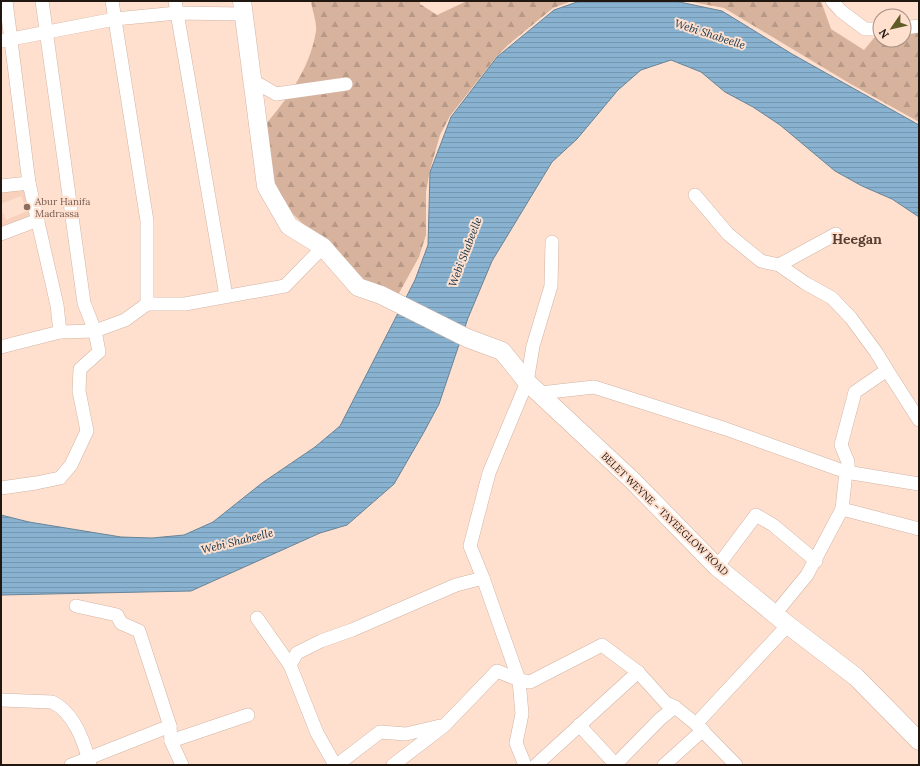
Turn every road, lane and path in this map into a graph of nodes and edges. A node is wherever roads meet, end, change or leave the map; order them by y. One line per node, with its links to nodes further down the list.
1 (6, 1): 10 (street)
2 (42, 1): 9 (street)
3 (112, 1): 7 (street)
4 (832, 1): 8 (street)
5 (176, 7): 6 (street); 7 (street); 22 (street)
6 (242, 8): 11 (main road)
7 (115, 19): 9 (street); 23 (street)
8 (872, 29)
9 (46, 33): 10 (street); 24 (street)
10 (6, 40): 13 (street)
11 (252, 80): 12 (street); 20 (main road)
12 (346, 84)
13 (29, 183): 14 (street); 16 (street)
14 (1, 186)
15 (695, 195): 21 (street)
16 (38, 220): 17 (street); 25 (street)
17 (1, 234)
18 (836, 234): 21 (street)
19 (552, 242): 28 (street)
20 (323, 247): 22 (street); 28 (main road, BELET WEYNE - TAYEEGLOW ROAD)
21 (779, 265): 27 (street)
22 (226, 296): 23 (street)
23 (147, 304): 24 (street)
24 (95, 331): 25 (street); 32 (street)
25 (60, 332): 26 (street)
26 (1, 347)
27 (887, 370): 29 (street); 30 (street)
28 (533, 388): 30 (street); 36 (main road, BELET WEYNE - TAYEEGLOW ROAD); 37 (street)
29 (919, 420)
30 (846, 472): 31 (street); 33 (street)
31 (919, 484)
32 (1, 488)
33 (842, 509): 34 (street); 35 (street)
34 (919, 529)
35 (816, 561): 36 (street); 39 (street)
36 (716, 567): 39 (main road, BELET WEYNE - TAYEEGLOW ROAD)
37 (483, 578): 42 (street); 44 (street)
38 (76, 606): 49 (street)
39 (775, 614): 41 (main road, BELET WEYNE - TAYEEGLOW ROAD)
40 (257, 618): 42 (street)
41 (788, 626): 51 (street); 53 (main road, BELET WEYNE - TAYEEGLOW ROAD)
42 (290, 665): 57 (street)
43 (638, 672): 44 (street); 46 (street); 48 (street)
44 (519, 680): 50 (street); 59 (street)
45 (1, 700): 54 (street)
46 (675, 707): 51 (street); 61 (street)
47 (248, 715): 52 (street)
48 (579, 725): 60 (street); 61 (street)
49 (170, 726): 52 (street); 54 (street)
50 (444, 726): 57 (street); 58 (street)
51 (700, 727): 62 (street); 63 (street)
52 (171, 741): 56 (street)
53 (919, 741)
54 (89, 762): 55 (street)
55 (71, 765)
56 (182, 765)
57 (336, 765)
58 (393, 765)
59 (524, 765)
60 (536, 765)
61 (616, 765)
62 (664, 765)
63 (736, 765)

